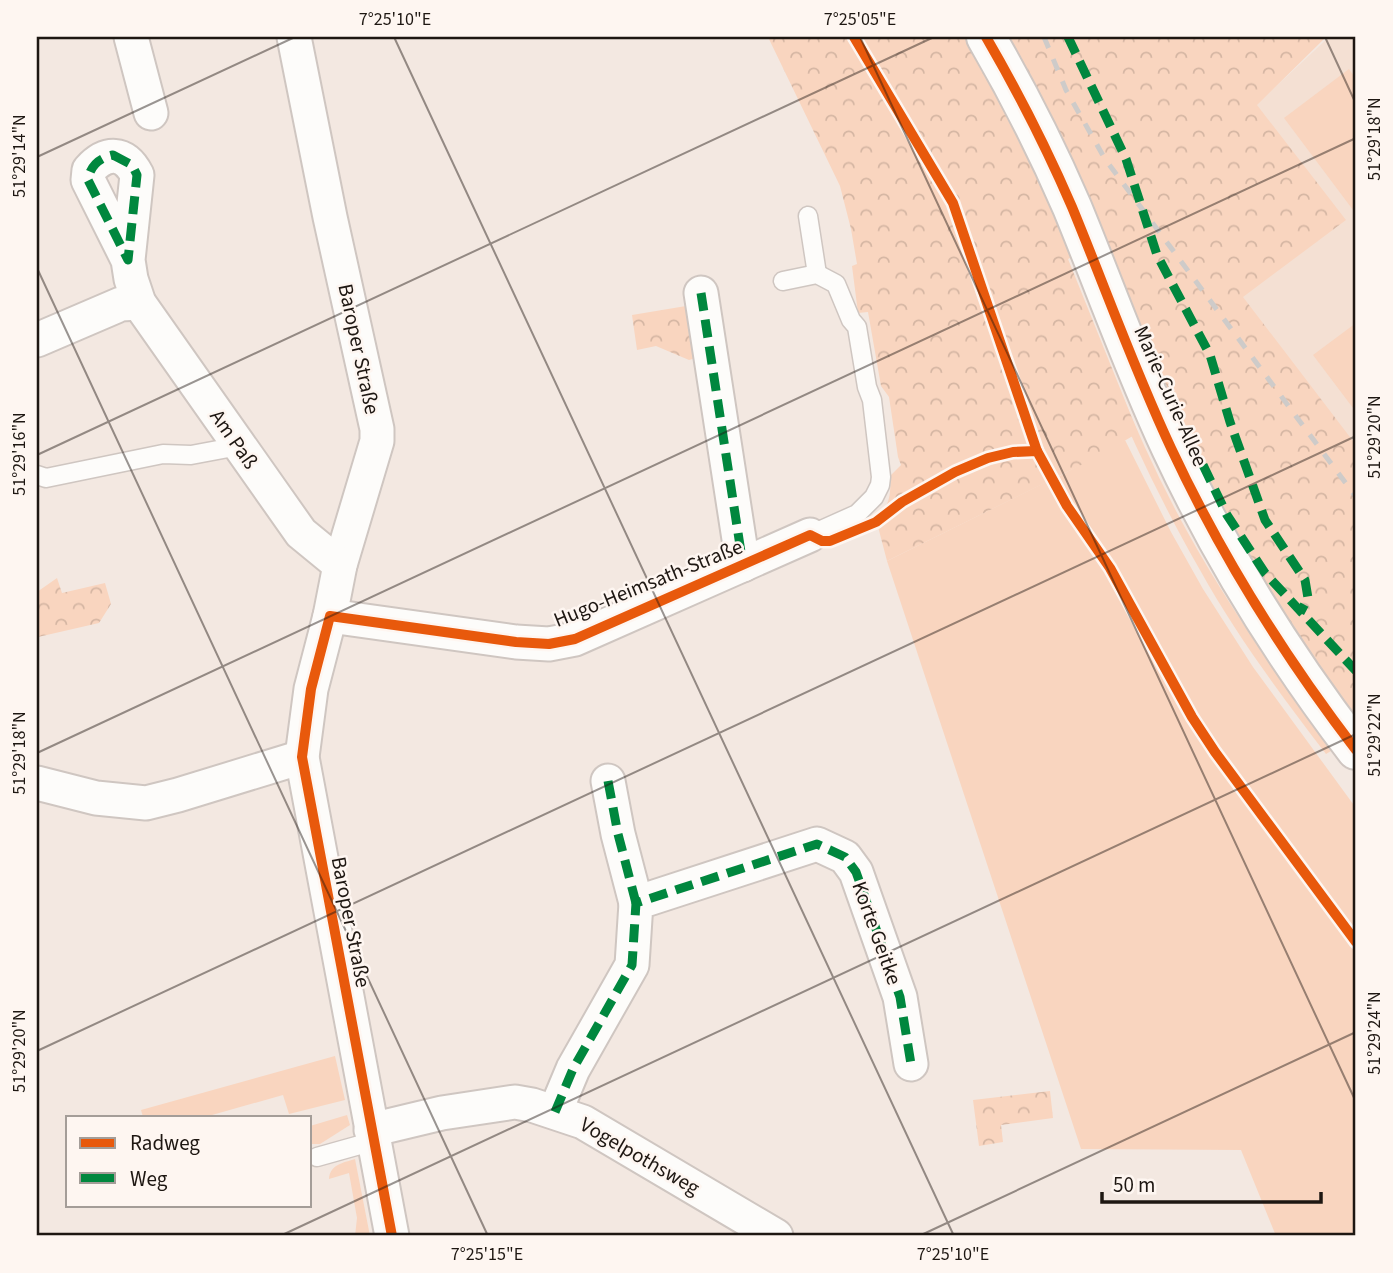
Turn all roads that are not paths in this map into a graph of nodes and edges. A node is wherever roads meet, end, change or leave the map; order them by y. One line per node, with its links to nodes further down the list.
1 (131, 37): 4 (street)
2 (294, 37): 15 (street, Baroper Straße)
3 (986, 37): 18 (street, Marie-Curie-Allee)
4 (151, 113)
5 (808, 216): 7 (lane)
6 (128, 260): 10 (street, Am Paß)
7 (817, 274): 8 (lane); 14 (lane, Hugo-Heimsath-Straße)
8 (783, 281)
9 (701, 293): 16 (street, Hugo-Heimsath-Straße)
10 (139, 303): 11 (street); 12 (street, Am Paß)
11 (37, 340)
12 (239, 446): 13 (lane); 15 (street, Am Paß)
13 (37, 475)
14 (810, 535): 16 (street, Hugo-Heimsath-Straße)
15 (341, 565): 17 (street, Baroper Straße)
16 (743, 565): 17 (street, Hugo-Heimsath-Straße)
17 (330, 616): 19 (street, Baroper Straße)
18 (1356, 750)
19 (302, 757): 21 (street); 25 (street, Baroper Straße)
20 (608, 781): 22 (street)
21 (37, 783)
22 (636, 903): 23 (street, Korte Geitke); 24 (street)
23 (911, 1064)
24 (555, 1112): 25 (street, Vogelpothsweg); 28 (street, Vogelpothsweg)
25 (373, 1135): 26 (lane); 27 (street, Baroper Straße)
26 (317, 1157)
27 (392, 1236)
28 (776, 1236)

